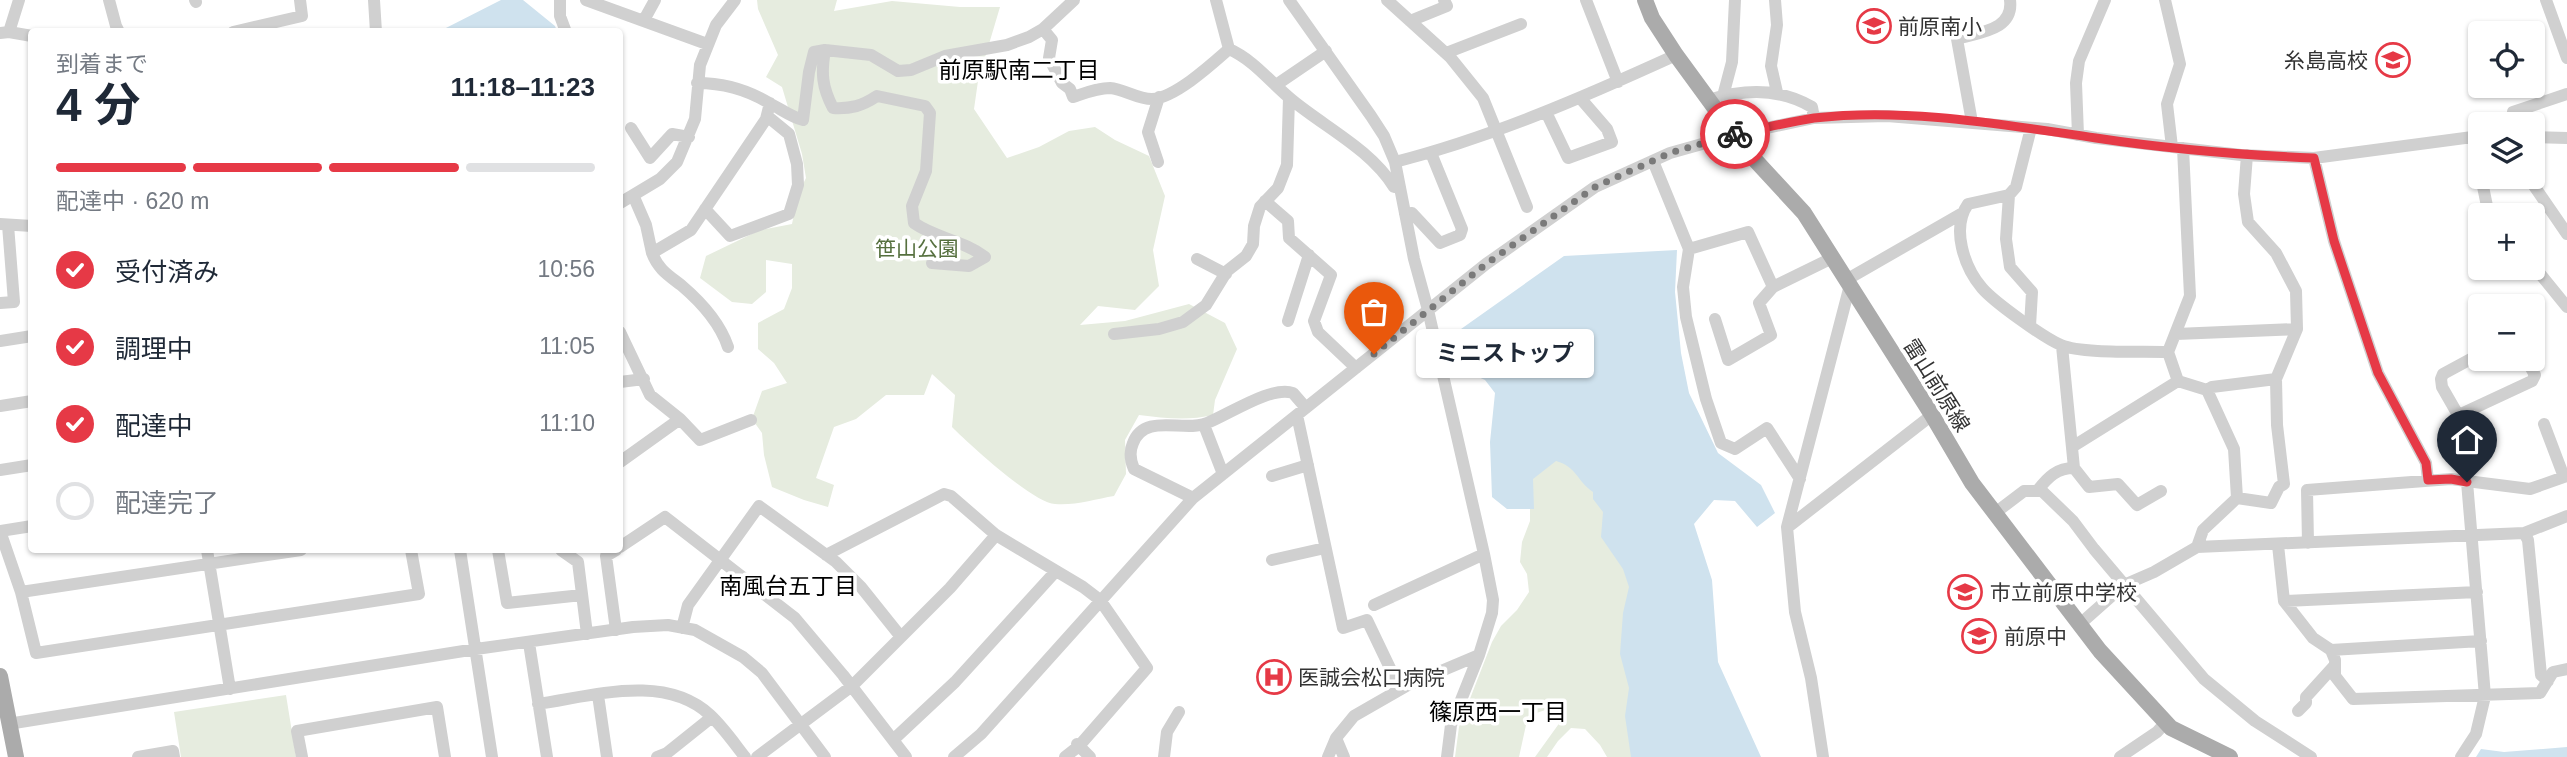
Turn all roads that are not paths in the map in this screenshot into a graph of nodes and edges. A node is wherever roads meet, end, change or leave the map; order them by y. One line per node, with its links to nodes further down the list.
1 (19, 0): 30 (street)
2 (109, 0): 25 (street)
3 (300, 0): 26 (street)
4 (374, 0): 27 (street)
5 (560, 0): 28 (street)
6 (586, 0): 22 (street)
7 (656, 0): 22 (street)
8 (735, 0): 32 (street)
9 (1074, 0): 29 (street)
10 (1216, 0): 33 (street)
11 (1289, 0): 35 (street)
12 (1387, 0): 23 (street)
13 (1444, 0): 23 (street)
14 (1586, 0): 39 (street)
15 (1645, 0): 37 (main road, 雷山前原線)
16 (1735, 0): 46 (street)
17 (1775, 0): 42 (street)
18 (2010, 0): 52 (street)
19 (2105, 0): 57 (street)
20 (2165, 0): 62 (street)
21 (2546, 0): 38 (street)
22 (645, 20): 32 (street)
23 (1410, 21): 36 (street)
24 (1521, 24): 36 (street)
25 (117, 28)
26 (250, 28)
27 (376, 28)
28 (564, 28)
29 (1043, 29): 34 (street); 44 (street)
30 (5, 33): 31 (street)
31 (28, 36)
32 (707, 44): 40 (street)
33 (1229, 49): 41 (street); 44 (street)
34 (825, 50): 48 (street); 87 (street)
35 (1326, 51): 41 (street); 68 (street)
36 (1446, 53): 55 (street)
37 (1676, 55): 39 (street); 46 (main road, 雷山前原線)
38 (2567, 58)
39 (1618, 82): 47 (street)
40 (696, 83): 48 (street); 58 (street)
41 (1276, 85): 45 (street)
42 (1777, 92): 46 (street); 51 (street)
43 (2567, 94): 50 (street)
44 (1159, 97): 67 (street)
45 (1289, 98): 69 (street); 74 (street)
46 (1716, 98): 56 (main road, 雷山前原線)
47 (1581, 99): 49 (street); 49 (street)
48 (769, 109): 76 (street); 76 (street)
49 (1546, 112): 55 (street)
50 (2513, 112)
51 (1814, 118): 52 (street); 56 (street)
52 (1972, 122): 54 (street)
53 (631, 128): 58 (street)
54 (2031, 128): 57 (street); 72 (street)
55 (1497, 130): 63 (street); 75 (street)
56 (1734, 135): 66 (street); 85 (main road, 雷山前原線)
57 (2078, 135): 62 (street)
58 (689, 137): 71 (street)
59 (2468, 137): 65 (street)
60 (2545, 137): 61 (street)
61 (2567, 138)
62 (2177, 147): 64 (street); 100 (street)
63 (1431, 153): 68 (street); 77 (street)
64 (2247, 155): 65 (street); 98 (street)
65 (2314, 158): 134 (street)
66 (1653, 160): 82 (street); 94 (street)
67 (1158, 162)
68 (1395, 162): 69 (street)
69 (1400, 187): 77 (street)
70 (2536, 189): 81 (street)
71 (633, 195): 73 (street); 83 (street)
72 (2008, 195): 78 (street); 97 (street)
73 (623, 201)
74 (1265, 201): 84 (street); 88 (street)
75 (1527, 206)
76 (705, 209): 83 (street)
77 (1405, 214): 94 (street)
78 (1961, 214): 90 (street); 97 (street)
79 (4, 225): 80 (street); 92 (street)
80 (28, 226)
81 (2567, 234)
82 (1689, 249): 91 (street); 133 (street)
83 (652, 253): 105 (street)
84 (1309, 255): 96 (street); 108 (street)
85 (1832, 258): 90 (main road, 雷山前原線); 91 (street)
86 (1197, 259): 88 (street)
87 (932, 263)
88 (1226, 274): 99 (street)
89 (2545, 280): 93 (street)
90 (1848, 282): 118 (main road, 雷山前原線); 133 (street)
91 (1773, 287): 95 (street)
92 (0, 303)
93 (2567, 307)
94 (1428, 310): 108 (street); 160 (street)
95 (1714, 319)
96 (1288, 321)
97 (2030, 326): 104 (street)
98 (2297, 329): 100 (street); 111 (street)
99 (1114, 334)
100 (2176, 334): 106 (street)
101 (28, 337): 103 (street)
102 (623, 338): 110 (street)
103 (0, 341)
104 (2062, 346): 106 (street); 124 (street)
105 (728, 347)
106 (2168, 352): 112 (street)
107 (2468, 361): 119 (street)
108 (1356, 368): 117 (street)
109 (2533, 371): 119 (street)
110 (644, 379): 113 (street); 120 (street)
111 (2276, 379): 114 (street); 139 (street)
112 (2178, 381): 114 (street); 124 (street)
113 (623, 382)
114 (2207, 390): 139 (street)
115 (28, 402): 116 (street)
116 (0, 406)
117 (1302, 412): 123 (street); 126 (street); 130 (street)
118 (1932, 415): 140 (main road, 雷山前原線); 143 (street)
119 (2459, 415): 135 (street)
120 (680, 419): 121 (street); 125 (street)
121 (751, 420)
122 (2544, 424): 132 (street)
123 (1204, 425): 130 (street); 138 (street)
124 (2072, 447): 128 (street)
125 (623, 460)
126 (1308, 464): 131 (street); 152 (street)
127 (28, 466): 129 (street)
128 (2074, 468): 136 (street); 137 (street)
129 (0, 470)
130 (1223, 474): 138 (street)
131 (1272, 476)
132 (2565, 477): 135 (street)
133 (1800, 479): 143 (street)
134 (2428, 480): 135 (street); 148 (street)
135 (2467, 482): 146 (street)
136 (2038, 490): 140 (street); 166 (street)
137 (2161, 491)
138 (1193, 498): 170 (street)
139 (2237, 498): 151 (street)
140 (1995, 513): 174 (main road, 雷山前原線)
141 (2567, 516): 145 (street)
142 (28, 527): 144 (street)
143 (1787, 527): 223 (street)
144 (0, 531): 167 (street)
145 (2524, 533): 146 (street); 187 (street)
146 (2471, 534): 148 (street); 168 (street)
147 (996, 535): 161 (street); 165 (street); 178 (street)
148 (2308, 544): 150 (street)
149 (623, 545): 162 (street)
150 (2278, 545): 151 (street); 171 (street)
151 (2197, 547): 166 (street)
152 (1325, 548): 163 (street); 190 (street)
153 (207, 553): 164 (street)
154 (281, 553): 164 (street)
155 (412, 553): 173 (street)
156 (460, 553): 181 (street)
157 (498, 553): 169 (street)
158 (565, 553): 169 (street)
159 (610, 553): 176 (street)
160 (1484, 554): 172 (street); 183 (street)
161 (826, 555): 162 (street); 178 (street)
162 (719, 559): 175 (street); 188 (street)
163 (1272, 561)
164 (209, 564): 167 (street); 173 (street)
165 (1056, 571): 170 (street); 201 (street)
166 (2124, 585): 174 (street); 226 (street)
167 (21, 592): 173 (street)
168 (2477, 592): 171 (street); 179 (street)
169 (582, 595): 177 (street)
170 (1100, 600): 202 (street); 216 (street)
171 (2284, 601): 182 (street)
172 (1374, 605)
173 (219, 624): 189 (street)
174 (2080, 624): 197 (main road, 雷山前原線)
175 (682, 628): 176 (street); 199 (street)
176 (616, 629): 177 (street)
177 (587, 634): 180 (street)
178 (901, 637): 188 (street)
179 (2481, 641): 182 (street); 192 (street)
180 (528, 643): 181 (street); 193 (street)
181 (476, 649): 189 (street); 208 (street)
182 (2331, 650): 184 (street)
183 (1479, 655): 190 (street); 222 (street)
184 (2335, 665): 192 (street); 194 (street)
185 (2567, 669): 187 (street)
186 (0, 676): 198 (main road)
187 (2548, 681): 192 (street)
188 (852, 685): 199 (street); 201 (street)
189 (230, 689): 198 (street)
190 (1400, 689): 200 (street)
191 (598, 695): 193 (street); 196 (street); 210 (street)
192 (2485, 696): 227 (street)
193 (538, 704): 209 (street)
194 (2298, 711)
195 (1179, 712): 219 (street)
196 (712, 718): 211 (street); 212 (street)
197 (2166, 722): 224 (street); 225 (main road, 雷山前原線)
198 (8, 724): 203 (main road)
199 (799, 726): 213 (street); 214 (street)
200 (1336, 738): 220 (street); 221 (street)
201 (893, 740): 215 (street)
202 (1078, 745): 217 (street); 218 (street)
203 (16, 757)
204 (138, 757): 205 (street)
205 (174, 757)
206 (302, 757): 207 (street)
207 (445, 757)
208 (492, 757)
209 (547, 757)
210 (607, 757)
211 (657, 757)
212 (745, 757)
213 (757, 757)
214 (825, 757)
215 (906, 757)
216 (954, 757)
217 (1065, 757)
218 (1090, 757)
219 (1164, 757)
220 (1328, 757)
221 (1344, 757)
222 (1447, 757)
223 (1823, 757)
224 (2120, 757)
225 (2230, 757)
226 (2311, 757)
227 (2461, 757)

